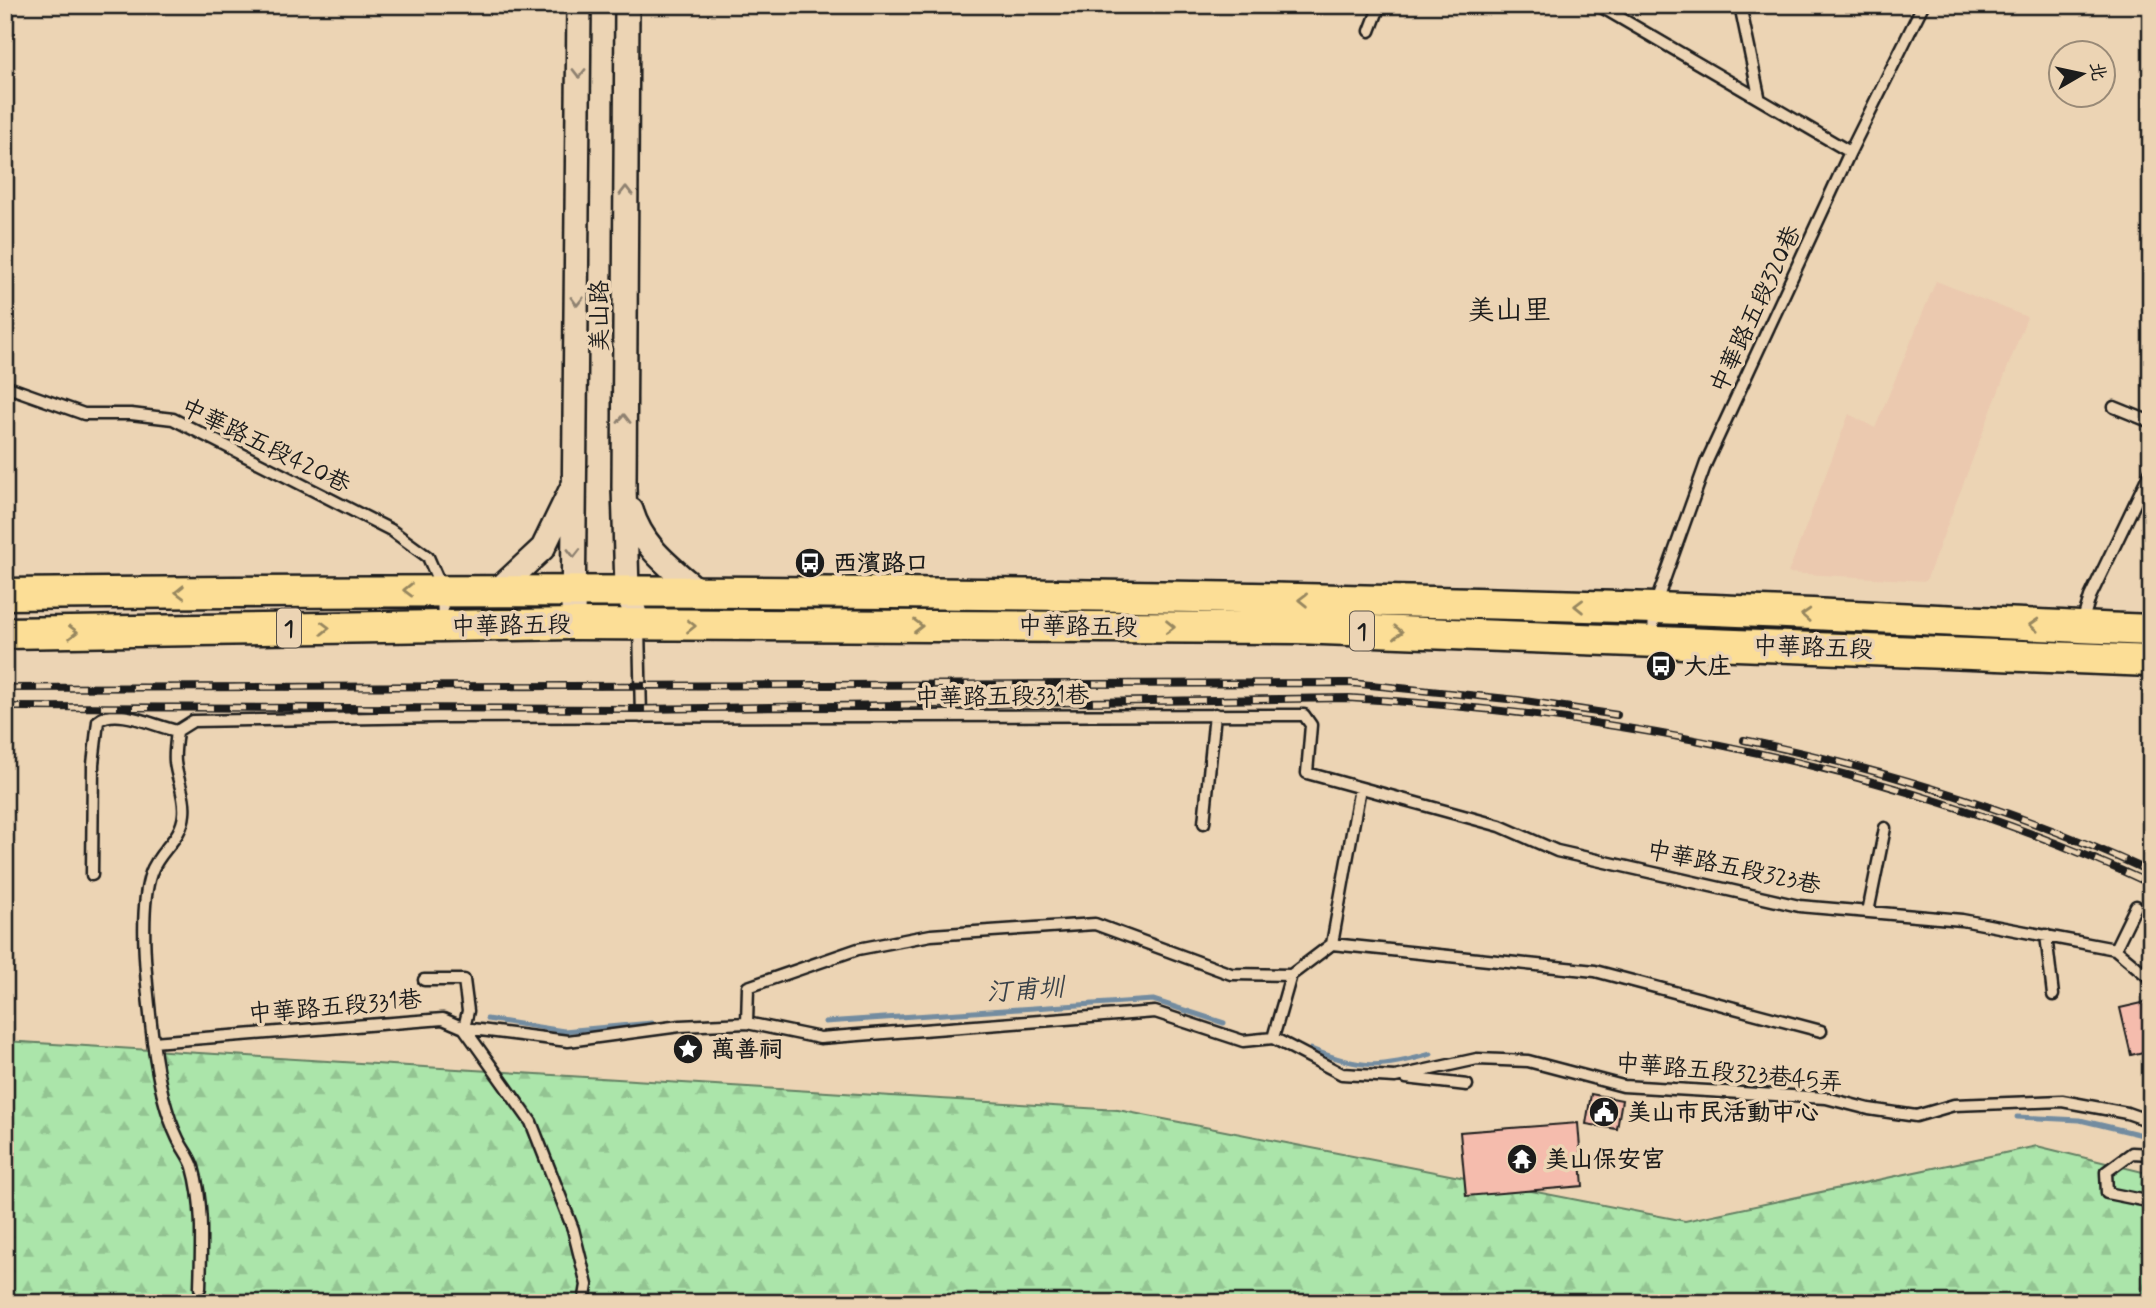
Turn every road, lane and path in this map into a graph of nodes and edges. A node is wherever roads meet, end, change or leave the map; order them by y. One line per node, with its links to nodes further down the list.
1 (579, 5): 14 (street, 美山路, one-way to 14)
2 (627, 5): 15 (street, 美山路, one-way to 2)
3 (1380, 5): 7 (lane)
4 (1598, 5): 8 (lane)
5 (1740, 5): 8 (lane)
6 (1923, 5): 9 (lane, 中華路五段320巷)
7 (1370, 31)
8 (1759, 96): 9 (lane)
9 (1850, 152): 22 (lane, 中華路五段320巷)
10 (5, 386): 16 (lane, 中華路五段420巷)
11 (2113, 407): 12 (lane)
12 (2151, 422)
13 (2151, 470): 26 (lane)
14 (575, 482): 17 (street); 18 (street, 美山路, one-way to 18)
15 (624, 487): 19 (street, 美山路); 20 (street)
16 (442, 589): 17 (main road, 中華路五段 / 1); 21 (main road, 中華路五段 / 1, one-way to 21); 24 (lane, 中華路五段420巷)
17 (499, 589): 18 (main road, 中華路五段 / 1)
18 (574, 589): 19 (main road, 中華路五段 / 1); 23 (street, 美山路)
19 (627, 589): 20 (main road, 中華路五段 / 1); 25 (street, 美山路)
20 (700, 593): 22 (main road, 中華路五段 / 1, one-way to 20)
21 (5, 594)
22 (1654, 608): 26 (main road, 中華路五段 / 1, one-way to 22); 29 (lane, 中華路五段320巷)
23 (573, 624): 24 (main road, 中華路五段 / 1); 25 (main road, 中華路五段 / 1)
24 (443, 626): 28 (main road, 中華路五段 / 1, one-way to 24)
25 (639, 626): 29 (main road, 中華路五段 / 1, one-way to 29); 32 (lane)
26 (2080, 627): 27 (main road, 中華路五段 / 1)
27 (2151, 631)
28 (5, 633)
29 (1653, 640): 30 (main road, 中華路五段 / 1)
30 (2151, 661)
31 (1215, 714): 32 (lane, 中華路五段331巷); 34 (lane, 中華路五段331巷); 36 (lane)
32 (641, 717): 33 (lane, 中華路五段331巷)
33 (177, 731): 38 (lane); 52 (lane)
34 (1307, 773): 35 (lane, 中華路五段323巷)
35 (1360, 788): 40 (lane, 中華路五段323巷); 42 (lane)
36 (1204, 823)
37 (1885, 828): 40 (lane)
38 (92, 875)
39 (2136, 906): 43 (lane)
40 (1868, 912): 41 (lane, 中華路五段323巷)
41 (2046, 935): 43 (lane, 中華路五段323巷); 47 (lane)
42 (1332, 944): 44 (lane); 50 (lane, 中華路五段323巷45弄)
43 (2115, 949): 45 (lane)
44 (1291, 975): 48 (lane); 51 (lane)
45 (2151, 979)
46 (424, 980): 49 (lane)
47 (2053, 995)
48 (747, 1023): 49 (lane); 51 (lane)
49 (464, 1028): 52 (lane, 中華路五段331巷); 60 (lane)
50 (1821, 1031)
51 (1273, 1038): 53 (lane, 中華路五段323巷45弄)
52 (153, 1042): 59 (lane)
53 (1395, 1077): 55 (lane); 56 (lane, 中華路五段323巷45弄)
54 (2151, 1078): 56 (lane)
55 (1467, 1085)
56 (2149, 1120)
57 (2151, 1154): 58 (lane)
58 (2147, 1201)
59 (200, 1288)
60 (584, 1303)

